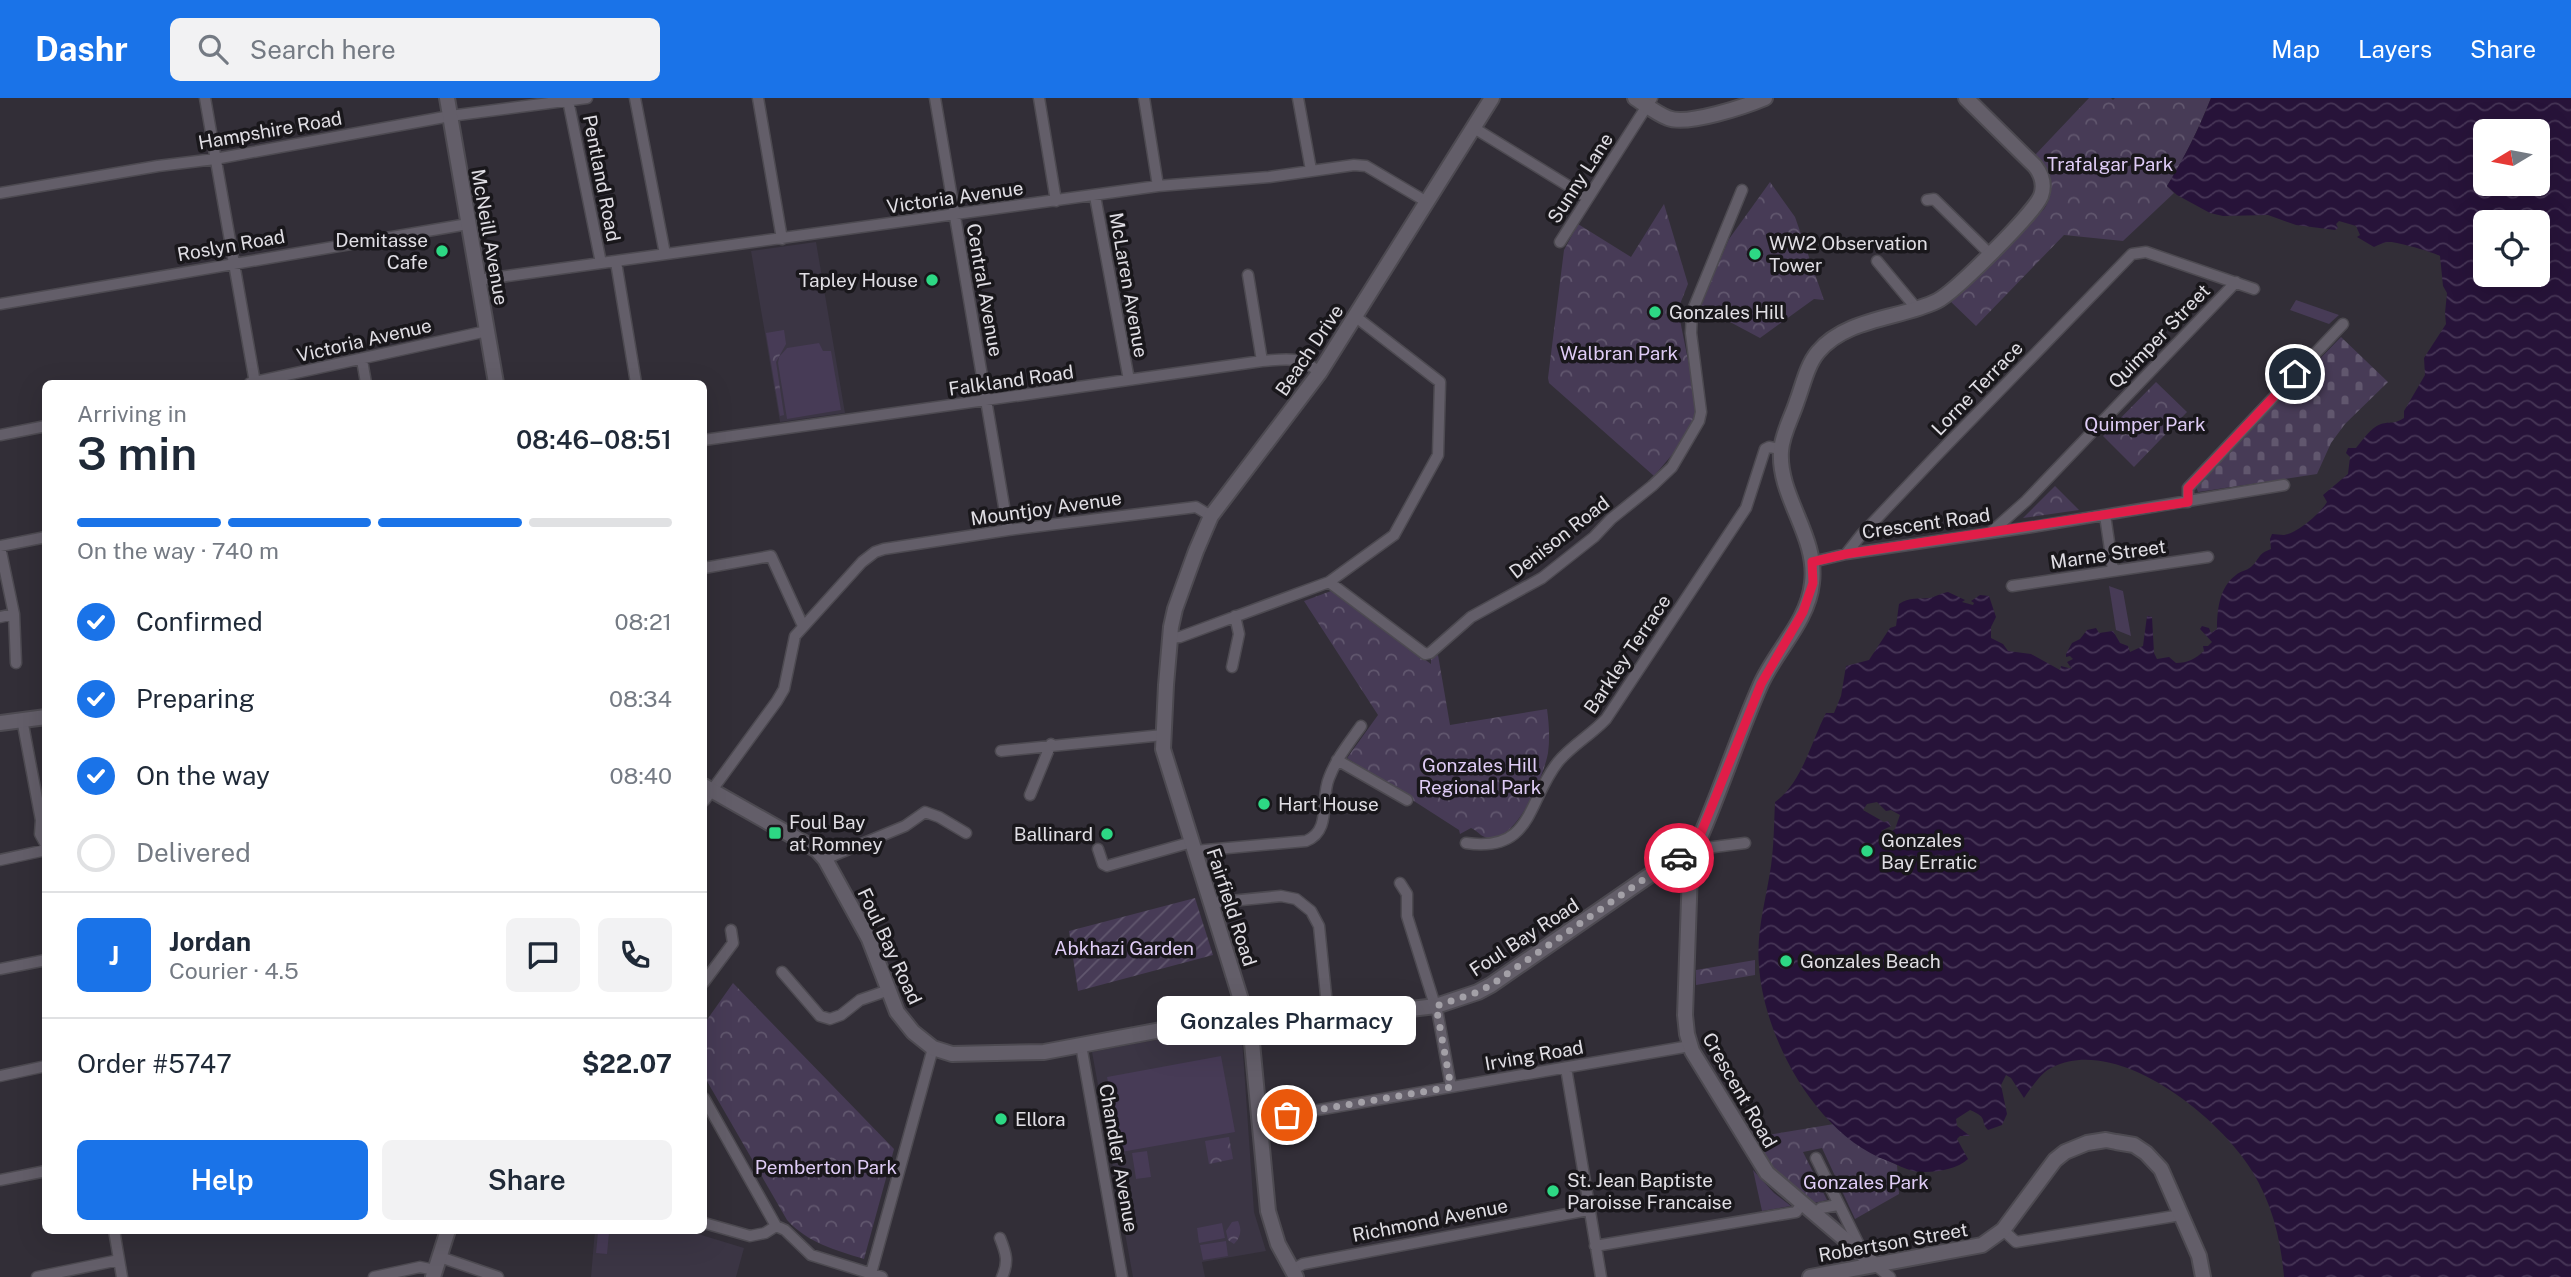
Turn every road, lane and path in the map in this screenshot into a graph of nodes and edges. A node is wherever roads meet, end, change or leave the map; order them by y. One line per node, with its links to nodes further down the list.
1 (205, 98): 17 (street)
2 (447, 98): 15 (street, McNeill Avenue)
3 (587, 98): 13 (street, Hampshire Road)
4 (635, 98): 31 (street)
5 (758, 98): 29 (street)
6 (935, 98): 27 (street, Central Avenue)
7 (1039, 98): 25 (street)
8 (1144, 98): 19 (street)
9 (1298, 98): 18 (street)
10 (1492, 98): 16 (street, Beach Drive)
11 (1765, 98): 14 (street)
12 (1966, 98): 32 (street)
13 (568, 100): 15 (street, Hampshire Road); 36 (street, Pentland Road)
14 (1645, 101): 23 (street, Sunny Lane)
15 (450, 116): 17 (street, Hampshire Road); 28 (street, McNeill Avenue)
16 (1474, 128): 23 (street); 26 (street, Beach Drive)
17 (215, 159): 21 (street, Hampshire Road); 35 (street)
18 (1311, 170): 19 (street, Victoria Avenue); 26 (street, Victoria Avenue)
19 (1158, 186): 22 (street, Victoria Avenue)
20 (1742, 190): 73 (street, Denison Road)
21 (0, 193)
22 (1095, 195): 25 (street, Victoria Avenue); 54 (street, McLaren Avenue)
23 (1588, 198): 30 (street, Sunny Lane)
24 (1927, 200): 32 (street)
25 (1056, 201): 27 (street, Victoria Avenue)
26 (1427, 202): 43 (street, Beach Drive)
27 (955, 215): 29 (street, Victoria Avenue); 55 (street, Central Avenue)
28 (468, 224): 35 (street, Roslyn Road); 38 (street, McNeill Avenue)
29 (782, 239): 31 (street, Victoria Avenue)
30 (1560, 242)
31 (665, 254): 34 (street, Victoria Avenue)
32 (1990, 254): 42 (street)
33 (1877, 261): 42 (street)
34 (616, 262): 36 (street, Victoria Avenue); 53 (street, Pentland Road)
35 (234, 263): 41 (street, Roslyn Road); 49 (street)
36 (601, 263): 38 (street, Victoria Avenue)
37 (1248, 275): 47 (street)
38 (478, 280): 45 (street, McNeill Avenue)
39 (2235, 282): 40 (street); 65 (street, Quimper Street); 68 (street, Lorne Terrace)
40 (2255, 289)
41 (0, 303)
42 (1917, 309): 59 (street)
43 (1356, 317): 48 (street, Beach Drive); 73 (street)
44 (2343, 324): 61 (street)
45 (487, 331): 46 (street, Victoria Avenue); 52 (street, McNeill Avenue)
46 (362, 360): 50 (street, Victoria Avenue); 51 (street)
47 (1262, 361): 48 (street, Falkland Road); 54 (street, Falkland Road)
48 (1320, 372): 63 (street, Beach Drive)
49 (253, 380)
50 (267, 380)
51 (365, 380)
52 (495, 380)
53 (636, 380)
54 (1129, 380): 55 (street, Falkland Road)
55 (987, 401): 58 (street, Falkland Road); 64 (street, Central Avenue)
56 (42, 427): 57 (street)
57 (0, 435)
58 (707, 440)
59 (1781, 449): 70 (street); 96 (street, Barkley Terrace)
60 (2284, 485): 61 (street, Crescent Road)
61 (2188, 502): 62 (street, Crescent Road)
62 (2105, 515): 65 (street, Crescent Road); 72 (street)
63 (1211, 516): 64 (street, Mountjoy Avenue); 79 (street, Beach Drive)
64 (1009, 530): 78 (street, Mountjoy Avenue)
65 (1990, 533): 68 (street, Crescent Road)
66 (42, 538): 67 (street)
67 (0, 547): 75 (street)
68 (1846, 554): 70 (street, Crescent Road)
69 (2208, 557): 72 (street, Marne Street)
70 (1812, 562): 101 (street, Crescent Road)
71 (707, 567): 78 (street)
72 (2113, 570): 74 (street, Marne Street)
73 (1329, 582): 76 (street)
74 (2012, 586)
75 (14, 614): 77 (street); 80 (street)
76 (1235, 616): 79 (street); 81 (street)
77 (0, 617)
78 (803, 626): 90 (street)
79 (1171, 633): 86 (street, Fairfield Road)
80 (16, 663)
81 (1232, 667)
82 (42, 717): 83 (street)
83 (22, 719): 84 (street); 94 (street)
84 (0, 723)
85 (1362, 726): 89 (street)
86 (1163, 735): 87 (street); 98 (street, Fairfield Road)
87 (1051, 744): 88 (street); 92 (street)
88 (1001, 751)
89 (1337, 760): 93 (street); 98 (street)
90 (707, 791)
91 (707, 793): 102 (street, Foul Bay Road)
92 (1030, 795)
93 (1407, 800)
94 (42, 817)
95 (965, 833): 102 (street)
96 (1466, 843)
97 (1745, 843): 101 (street, Foul Bay Road)
98 (1193, 847): 100 (street); 105 (street, Fairfield Road)
99 (42, 849): 103 (street)
100 (1098, 849)
101 (1694, 851): 112 (street, Foul Bay Road); 116 (street, Crescent Road)
102 (825, 859): 111 (street, Foul Bay Road)
103 (0, 860)
104 (1400, 883): 112 (street)
105 (1211, 903): 113 (street, Fairfield Road); 114 (street)
106 (731, 930): 110 (street)
107 (42, 961): 108 (street)
108 (0, 970)
109 (782, 972): 111 (street)
110 (707, 978)
111 (889, 990): 117 (street, Foul Bay Road)
112 (1436, 1006): 114 (street, Foul Bay Road); 121 (street)
113 (1246, 1014): 114 (street, Foul Bay Road); 115 (street, Foul Bay Road); 123 (street, Fairfield Road)
114 (1328, 1015)
115 (1081, 1045): 117 (street, Foul Bay Road); 149 (street, Chandler Avenue)
116 (1690, 1046): 119 (street, Irving Road); 127 (street, Crescent Road)
117 (933, 1048): 143 (street)
118 (42, 1067): 120 (street)
119 (1566, 1068): 121 (street, Irving Road); 129 (street)
120 (0, 1076)
121 (1451, 1087): 123 (street, Irving Road)
122 (707, 1103): 133 (street)
123 (1260, 1120): 142 (street, Fairfield Road)
124 (1816, 1157): 128 (street)
125 (42, 1172): 126 (street)
126 (0, 1180)
127 (1802, 1204): 130 (street, Crescent Road); 138 (street)
128 (1839, 1205): 130 (street); 140 (street)
129 (1588, 1210): 138 (street); 142 (street, Richmond Avenue)
130 (1814, 1214): 140 (street, Crescent Road)
131 (2181, 1215): 134 (street); 134 (street); 153 (street)
132 (707, 1224): 133 (street)
133 (776, 1226): 143 (street)
134 (2003, 1230): 140 (street, Robertson Street)
135 (115, 1234): 139 (street)
136 (447, 1234): 141 (street)
137 (1000, 1238): 148 (street)
138 (1595, 1246): 150 (street)
139 (119, 1260): 144 (street); 145 (street)
140 (1870, 1260): 151 (street, Robertson Street); 152 (street)
141 (436, 1268): 146 (street); 147 (street)
142 (1290, 1275)
143 (875, 1276)
144 (37, 1277)
145 (122, 1277)
146 (374, 1277)
147 (498, 1277)
148 (1002, 1277)
149 (1122, 1277)
150 (1601, 1277)
151 (1810, 1277)
152 (1890, 1277)
153 (2203, 1277)

